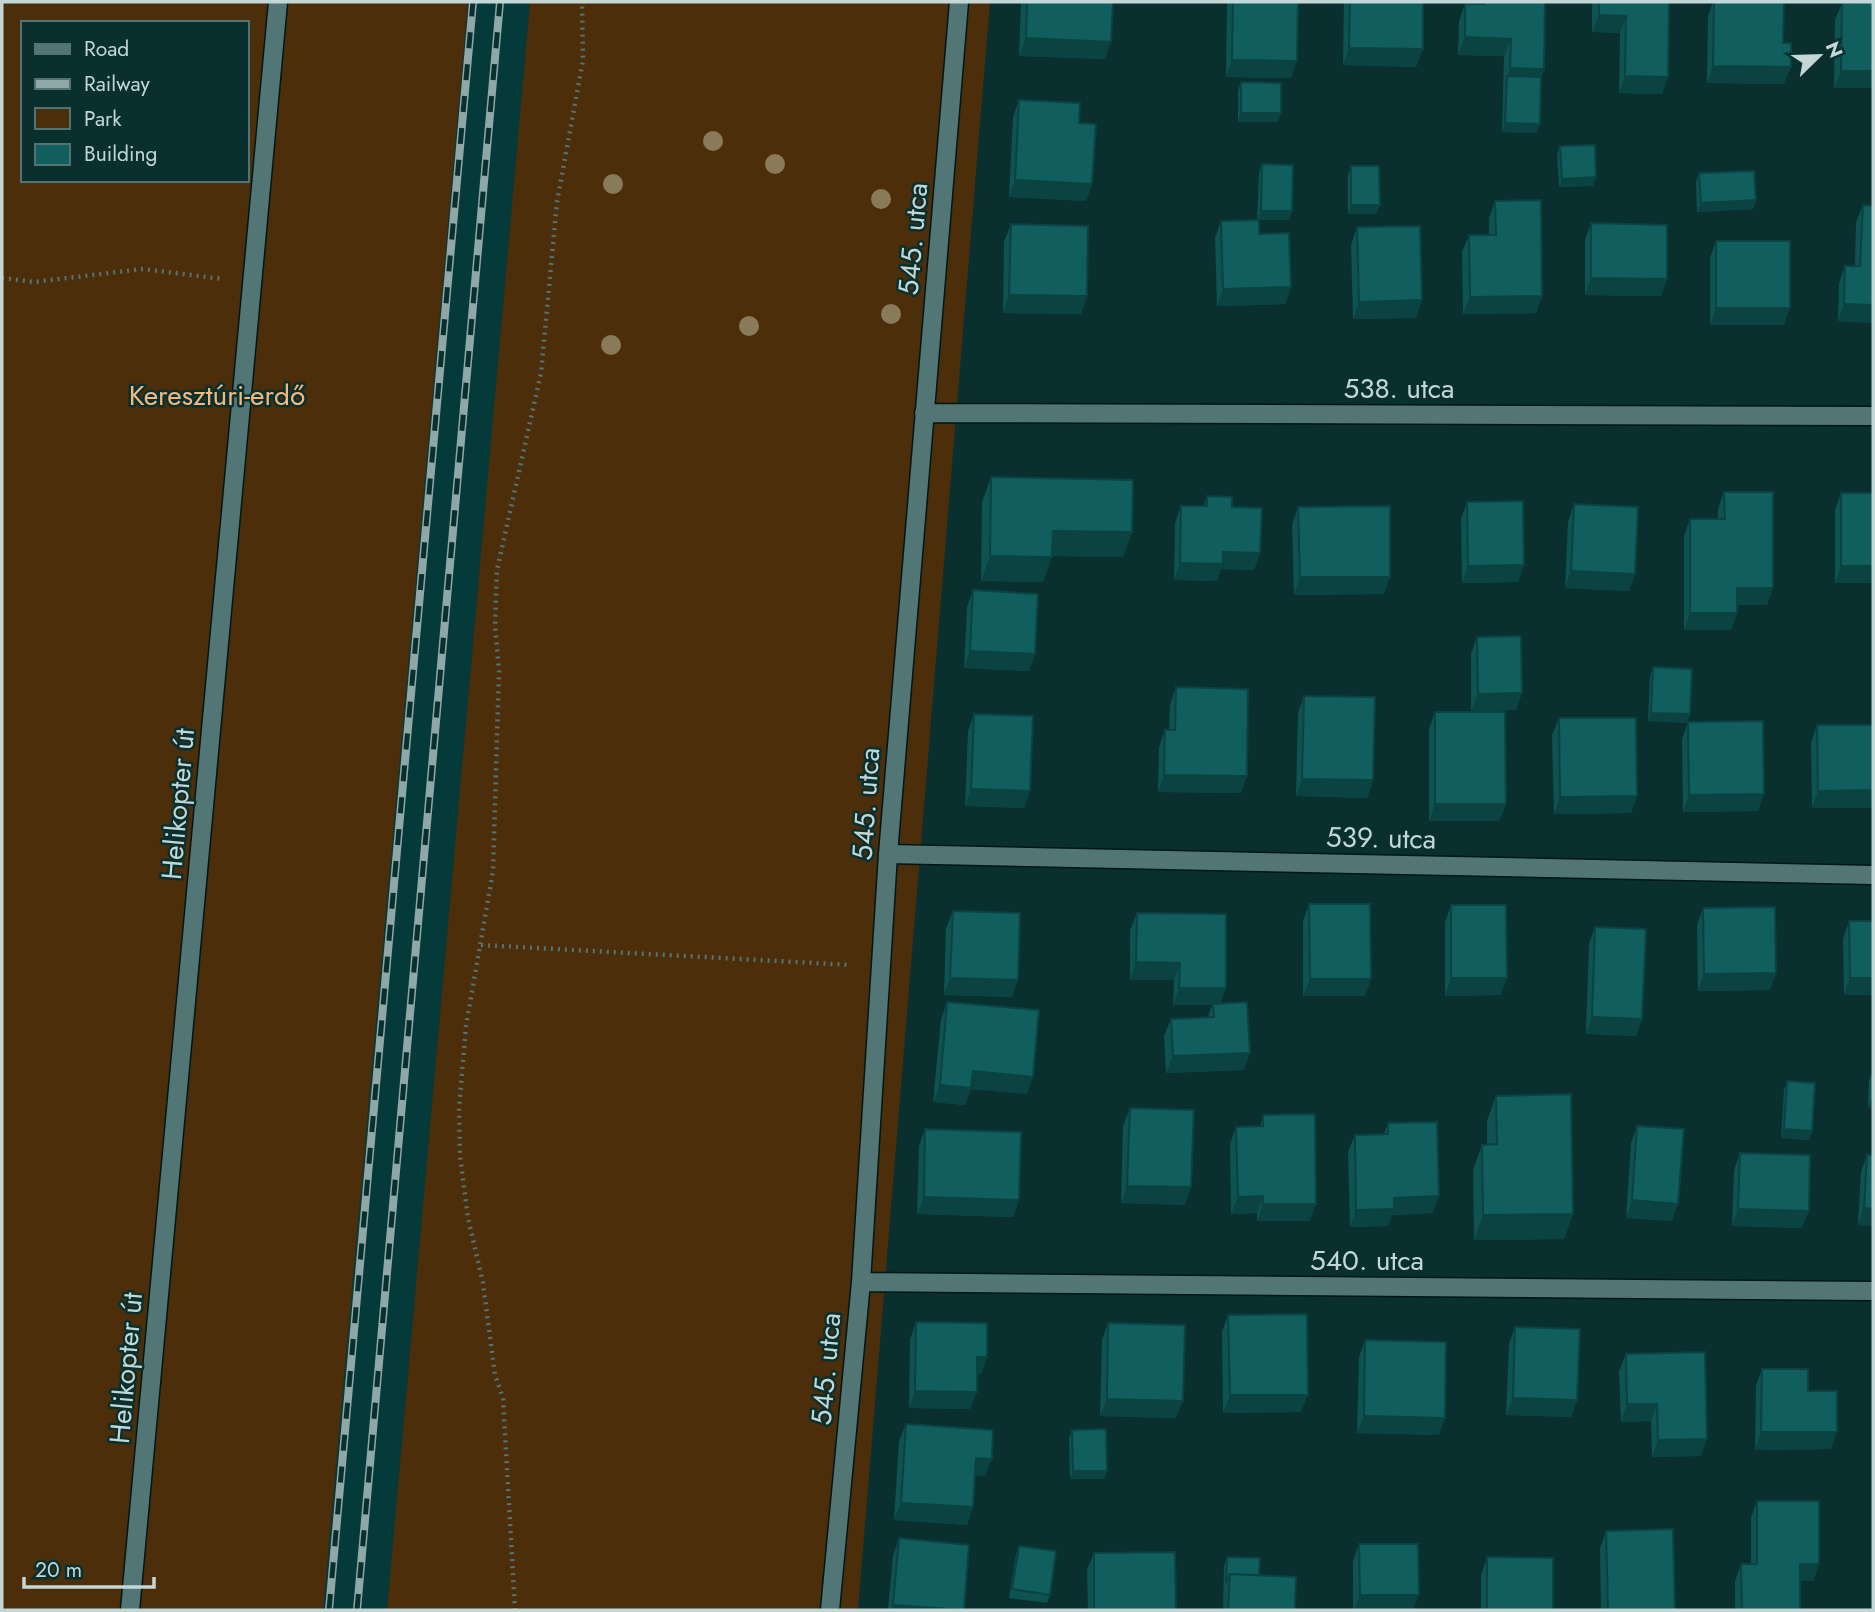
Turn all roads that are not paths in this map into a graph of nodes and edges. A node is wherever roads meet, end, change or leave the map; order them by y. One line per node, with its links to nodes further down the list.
1 (278, 2): 9 (street, Helikopter út)
2 (959, 2): 3 (street, 545. utca)
3 (924, 413): 4 (street, 538. utca); 5 (street, 545. utca)
4 (1873, 416)
5 (888, 854): 6 (street, 539. utca); 7 (street, 545. utca)
6 (1873, 874)
7 (861, 1282): 8 (street, 540. utca); 10 (street, 545. utca)
8 (1873, 1290)
9 (130, 1610)
10 (830, 1610)

